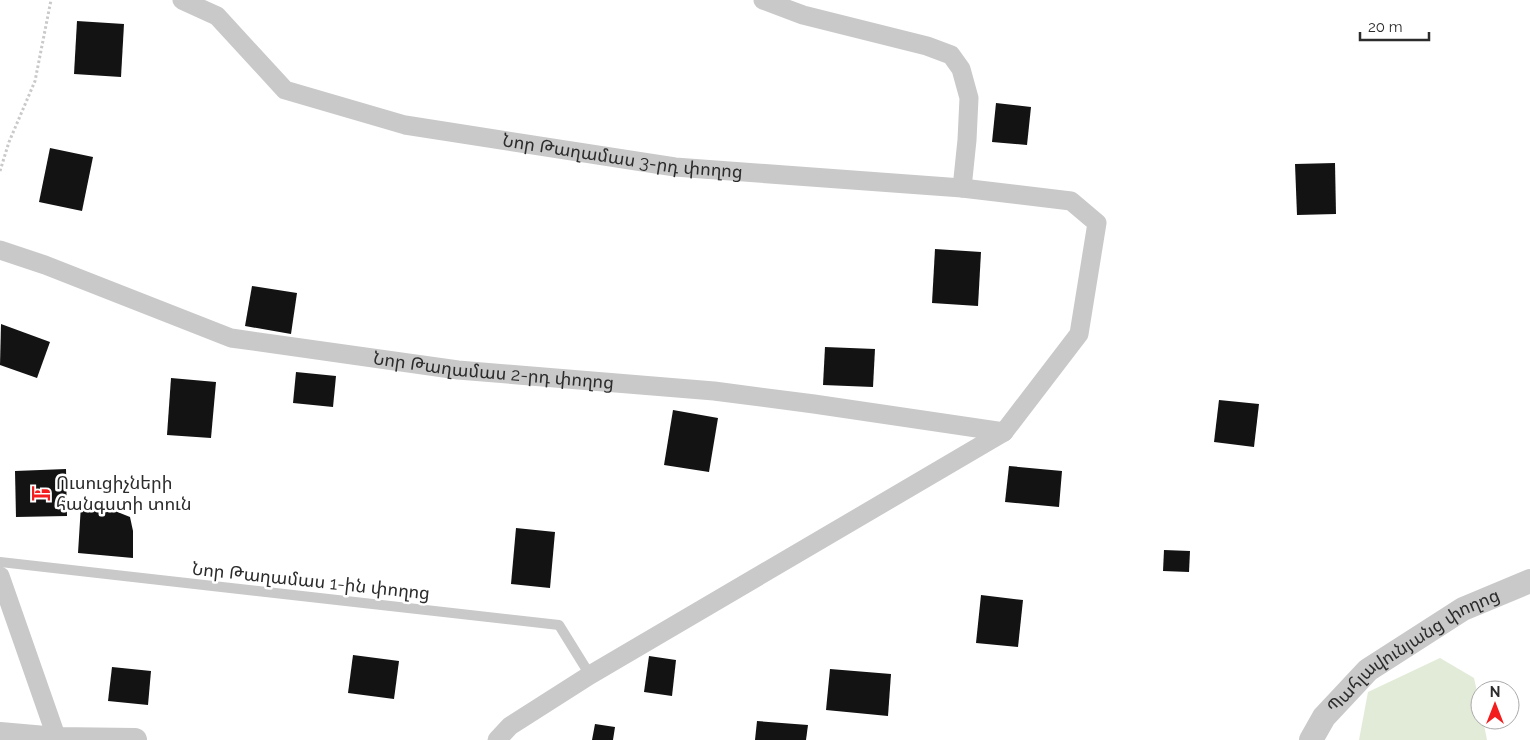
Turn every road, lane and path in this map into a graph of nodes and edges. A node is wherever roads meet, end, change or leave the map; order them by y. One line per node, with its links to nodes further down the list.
1 (51, 0): 4 (path)
2 (182, 0): 5 (street, Նոր Թաղամաս 3-րդ փողոց)
3 (763, 0): 5 (street)
4 (0, 171)
5 (962, 188): 7 (street, Նոր Թաղամաս 3-րդ փողոց)
6 (0, 250): 7 (street, Նոր Թաղամաս 2-րդ փողոց)
7 (1004, 432): 11 (street)
8 (0, 562): 11 (lane, Նոր Թաղամաս 1-ին փողոց)
9 (0, 576): 13 (street)
10 (1530, 581): 16 (street, Պահլավունյանց փողոց)
11 (590, 675): 15 (street)
12 (0, 734): 13 (street)
13 (57, 739): 14 (street)
14 (135, 740)
15 (497, 740)
16 (1312, 740)

